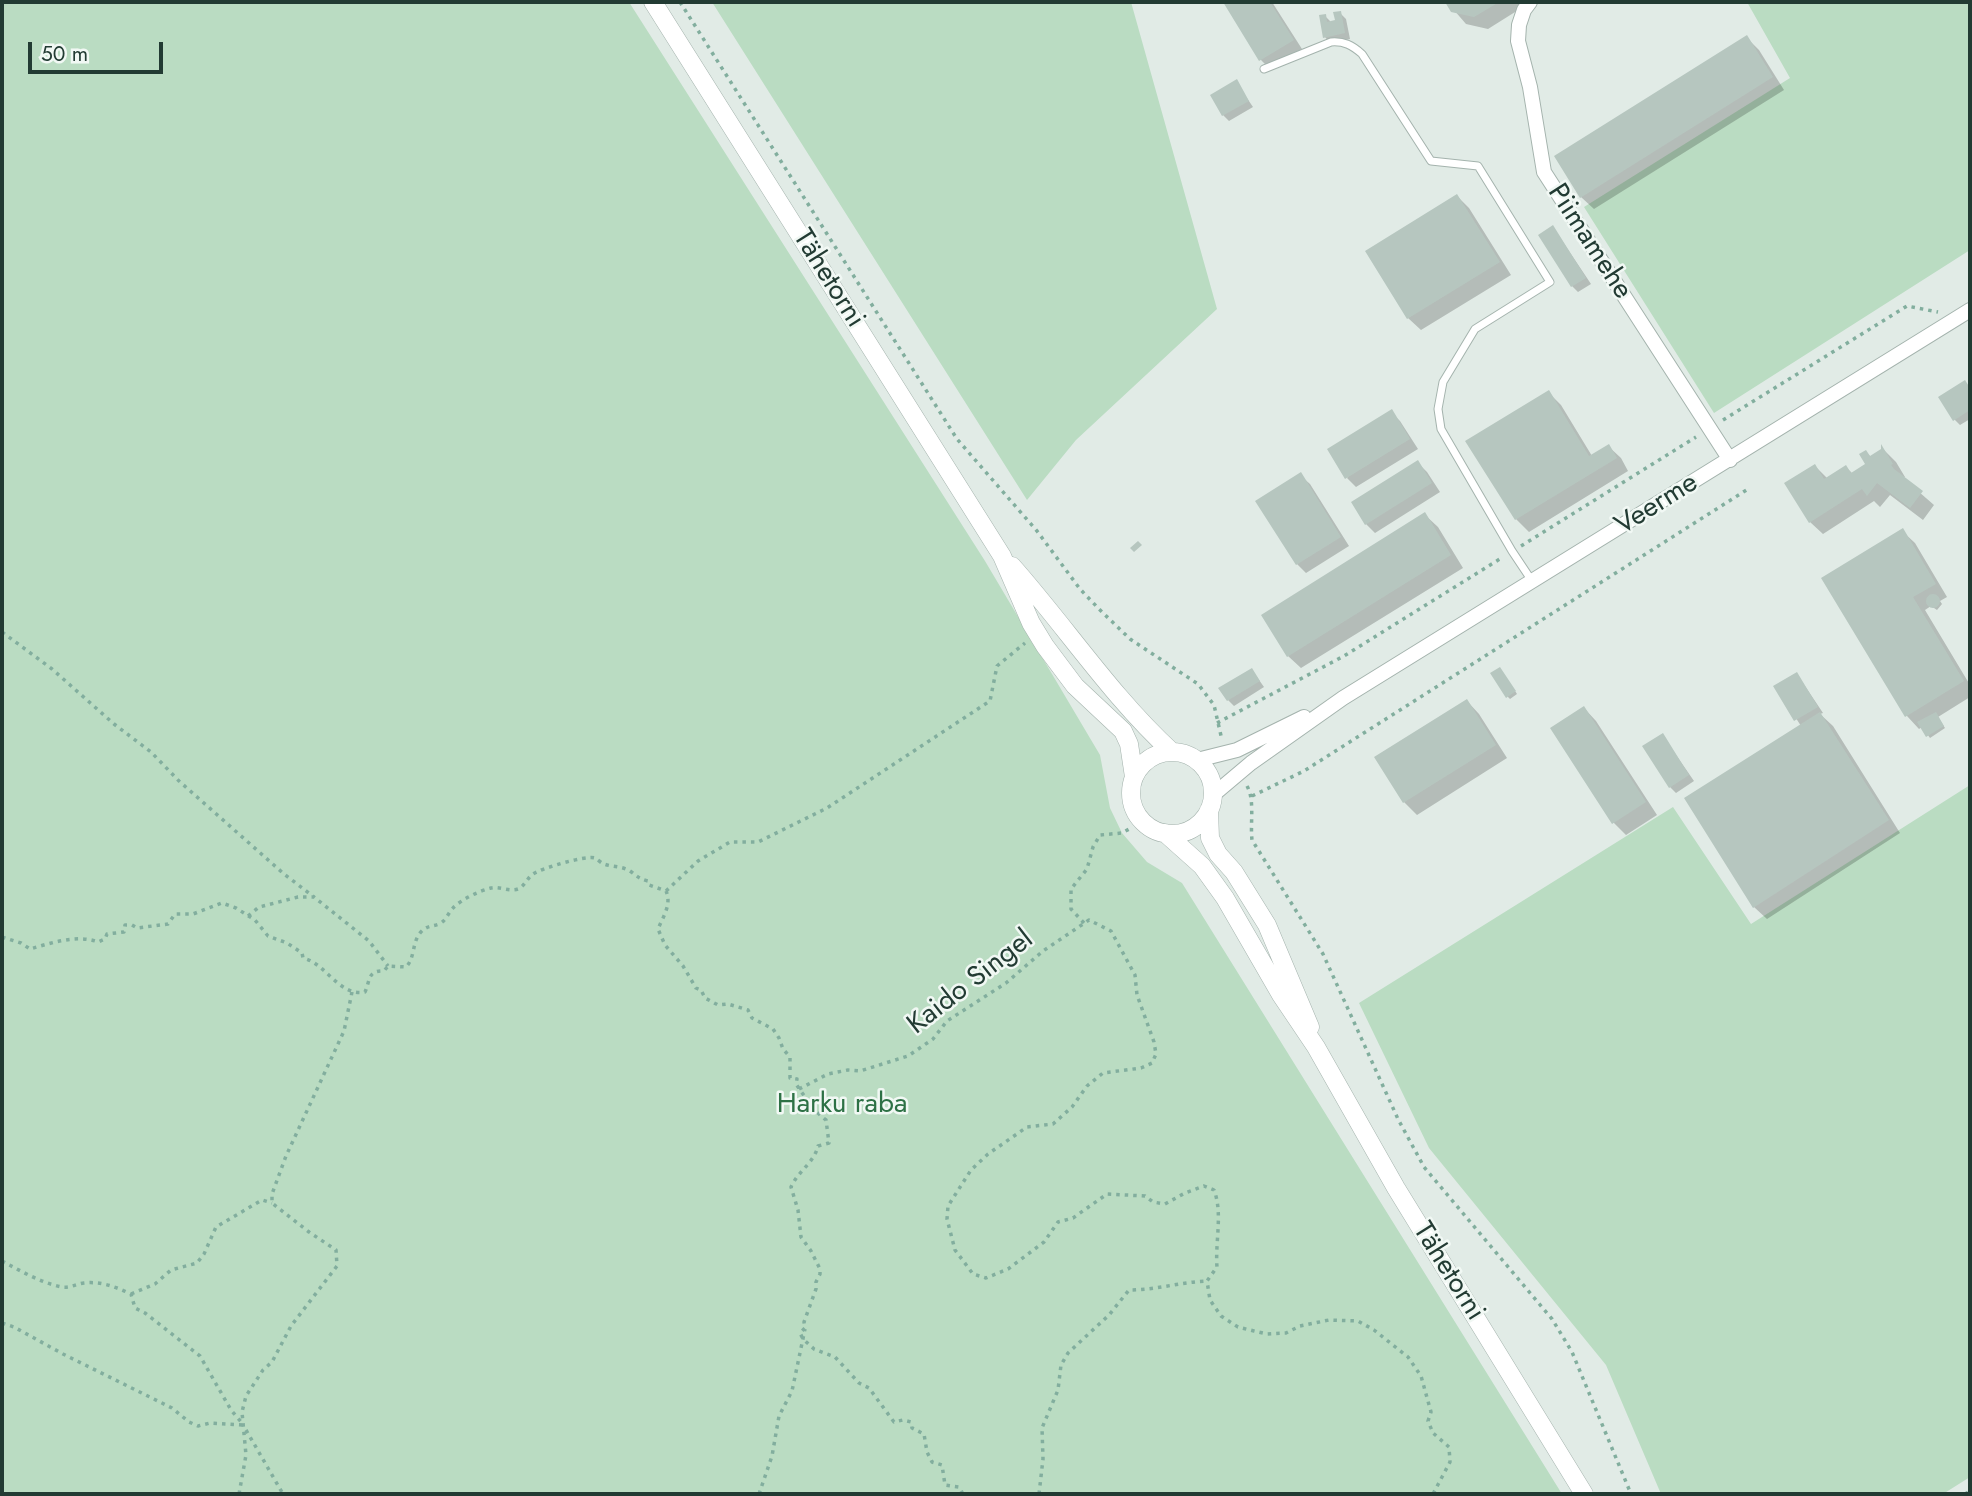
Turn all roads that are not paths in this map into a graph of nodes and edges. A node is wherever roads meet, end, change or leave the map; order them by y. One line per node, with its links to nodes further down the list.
1 (653, 2): 6 (street, Tähetorni)
2 (1530, 2): 5 (street, Piimamehe)
3 (1264, 69): 7 (lane)
4 (1966, 313): 5 (street, Veerme)
5 (1730, 460): 7 (street, Veerme)
6 (1002, 555): 9 (street, Tähetorni); 11 (street, Tähetorni)
7 (1533, 582): 8 (street, Veerme)
8 (1343, 698): 10 (street, Veerme); 12 (street, Veerme)
9 (1172, 752): 10 (street); 11 (street)
10 (1197, 760): 12 (street)
11 (1135, 777): 13 (street)
12 (1211, 803): 13 (street); 14 (street, Tähetorni)
13 (1165, 833): 14 (street, Tähetorni)
14 (1316, 1047): 15 (street, Tähetorni)
15 (1584, 1494)

